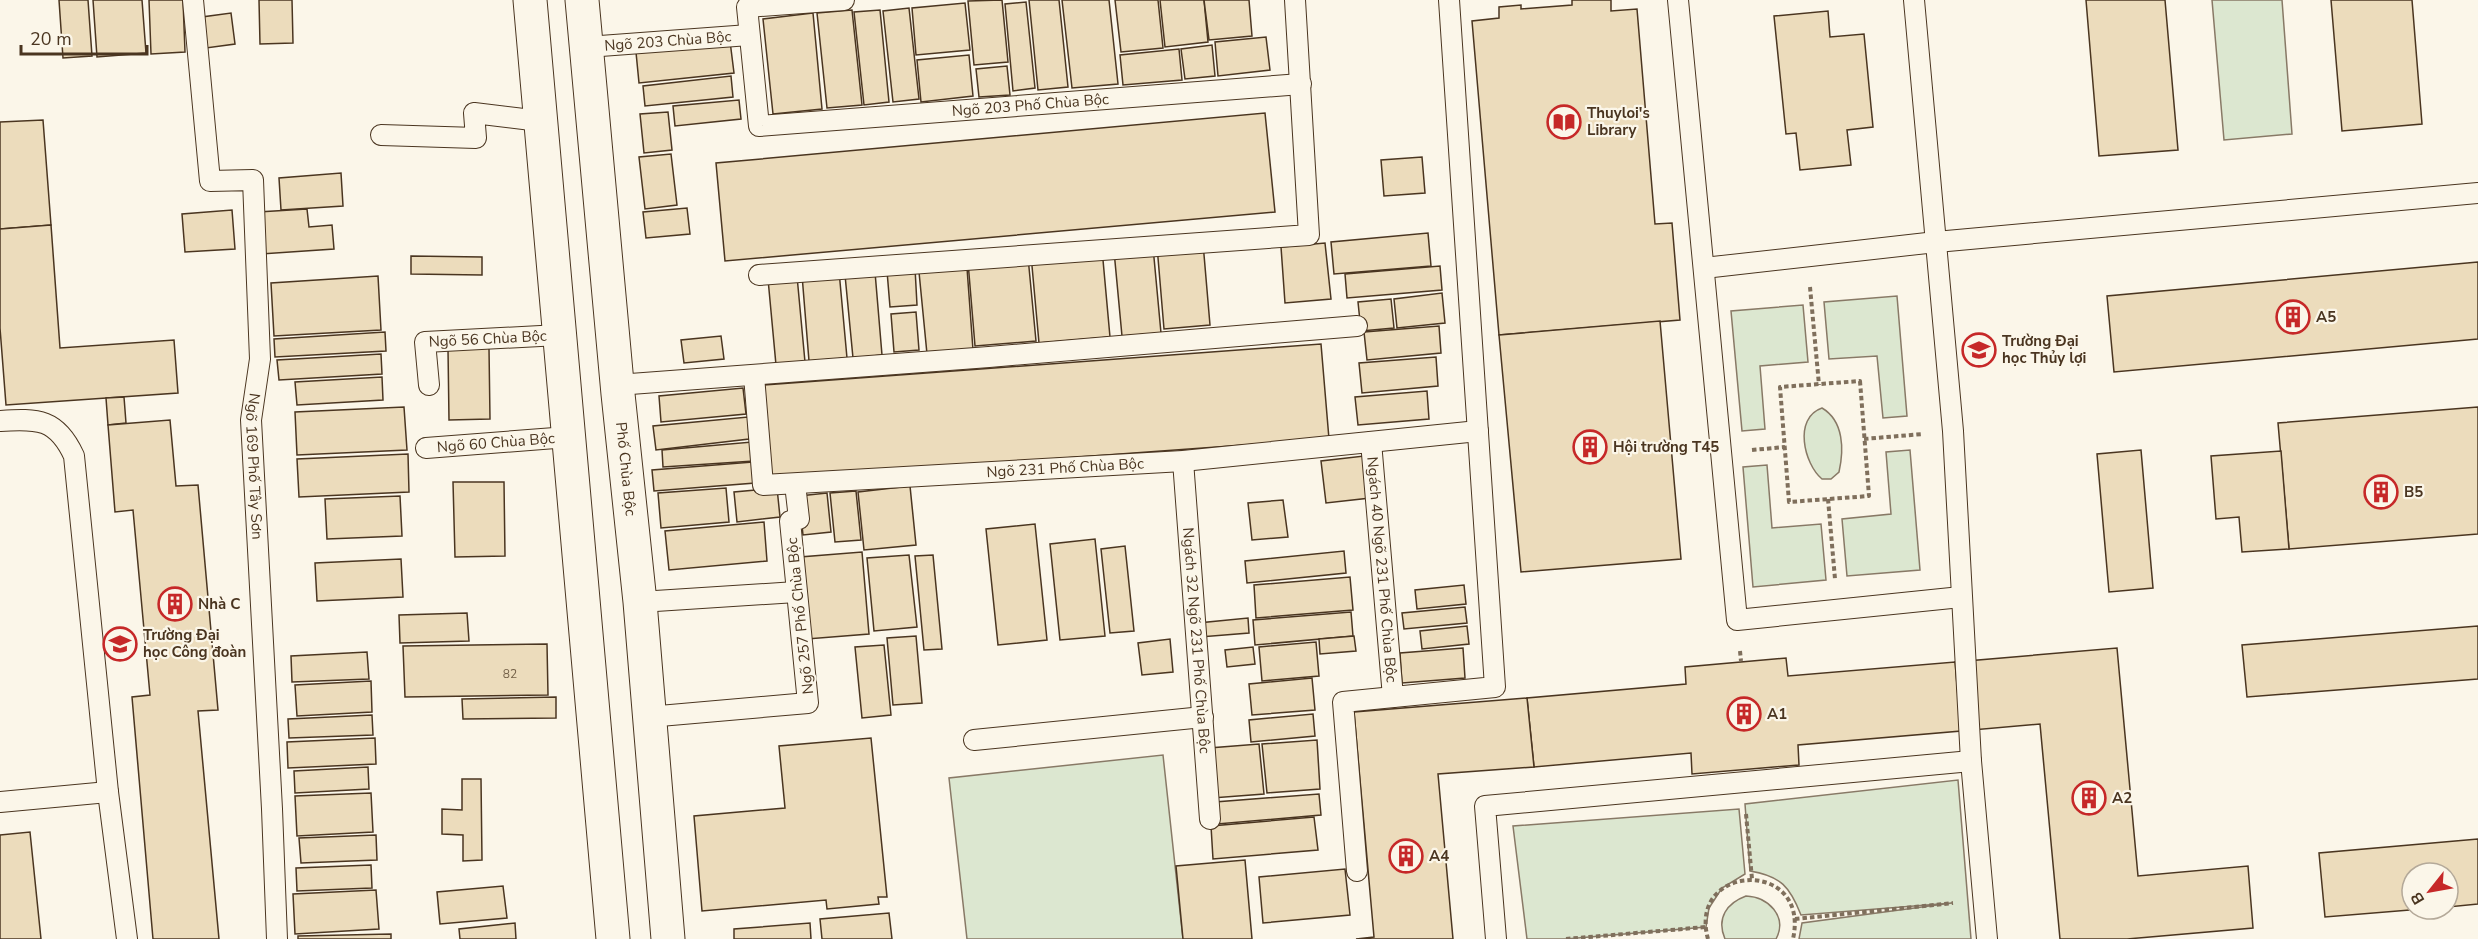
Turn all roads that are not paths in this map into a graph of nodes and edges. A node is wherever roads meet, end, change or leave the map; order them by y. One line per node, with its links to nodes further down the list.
1 (193, 0): 43 (lane, Ngõ 169 Phố Tây Sơn)
2 (530, 0): 12 (main road)
3 (582, 0): 10 (main road, Phố Chùa Bộc)
4 (844, 0): 9 (lane)
5 (1295, 0): 11 (lane)
6 (1449, 0): 24 (lane)
7 (1678, 0): 16 (lane)
8 (1914, 0): 15 (lane)
9 (748, 35): 10 (lane, Ngõ 203 Chùa Bộc); 11 (lane, Ngõ 203 Phố Chùa Bộc)
10 (587, 47): 22 (main road, Phố Chùa Bộc)
11 (1301, 84): 17 (lane)
12 (540, 122): 13 (lane); 19 (main road)
13 (381, 135)
14 (2478, 193): 15 (lane)
15 (1936, 242): 16 (lane); 31 (lane)
16 (1704, 267): 31 (lane)
17 (759, 275)
18 (1357, 326): 20 (lane)
19 (559, 335): 21 (lane, Ngõ 56 Chùa Bộc); 25 (main road)
20 (754, 376): 22 (lane); 29 (lane, Ngõ 231 Phố Chùa Bộc)
21 (429, 385)
22 (617, 385): 32 (main road, Phố Chùa Bộc)
23 (0, 421): 38 (lane)
24 (1478, 431): 26 (lane, Ngõ 231 Phố Chùa Bộc); 33 (lane)
25 (568, 437): 27 (lane, Ngõ 60 Chùa Bộc); 44 (main road)
26 (1371, 441): 28 (lane, Ngõ 231 Phố Chùa Bộc); 33 (lane, Ngách 40 Ngõ 231 Phố Chùa Bộc)
27 (426, 448)
28 (1183, 461): 29 (lane, Ngõ 231 Phố Chùa Bộc); 35 (lane, Ngách 32 Ngõ 231 Phố Chùa Bộc)
29 (795, 483): 30 (lane, Ngõ 257 Phố Chùa Bộc)
30 (796, 591): 32 (lane); 34 (lane, Ngõ 257 Phố Chùa Bộc)
31 (1961, 597): 37 (lane)
32 (640, 602): 34 (main road, Phố Chùa Bộc)
33 (1393, 697): 41 (lane)
34 (648, 717): 45 (main road, Phố Chùa Bộc)
35 (1203, 717): 36 (lane); 40 (lane, Ngách 32 Ngõ 231 Phố Chùa Bộc)
36 (974, 740)
37 (1971, 761): 46 (lane); 47 (lane)
38 (108, 792): 39 (lane); 42 (lane)
39 (0, 802)
40 (1210, 819)
41 (1357, 871)
42 (127, 939)
43 (277, 939)
44 (613, 939)
45 (668, 939)
46 (1496, 939)
47 (1988, 939)

